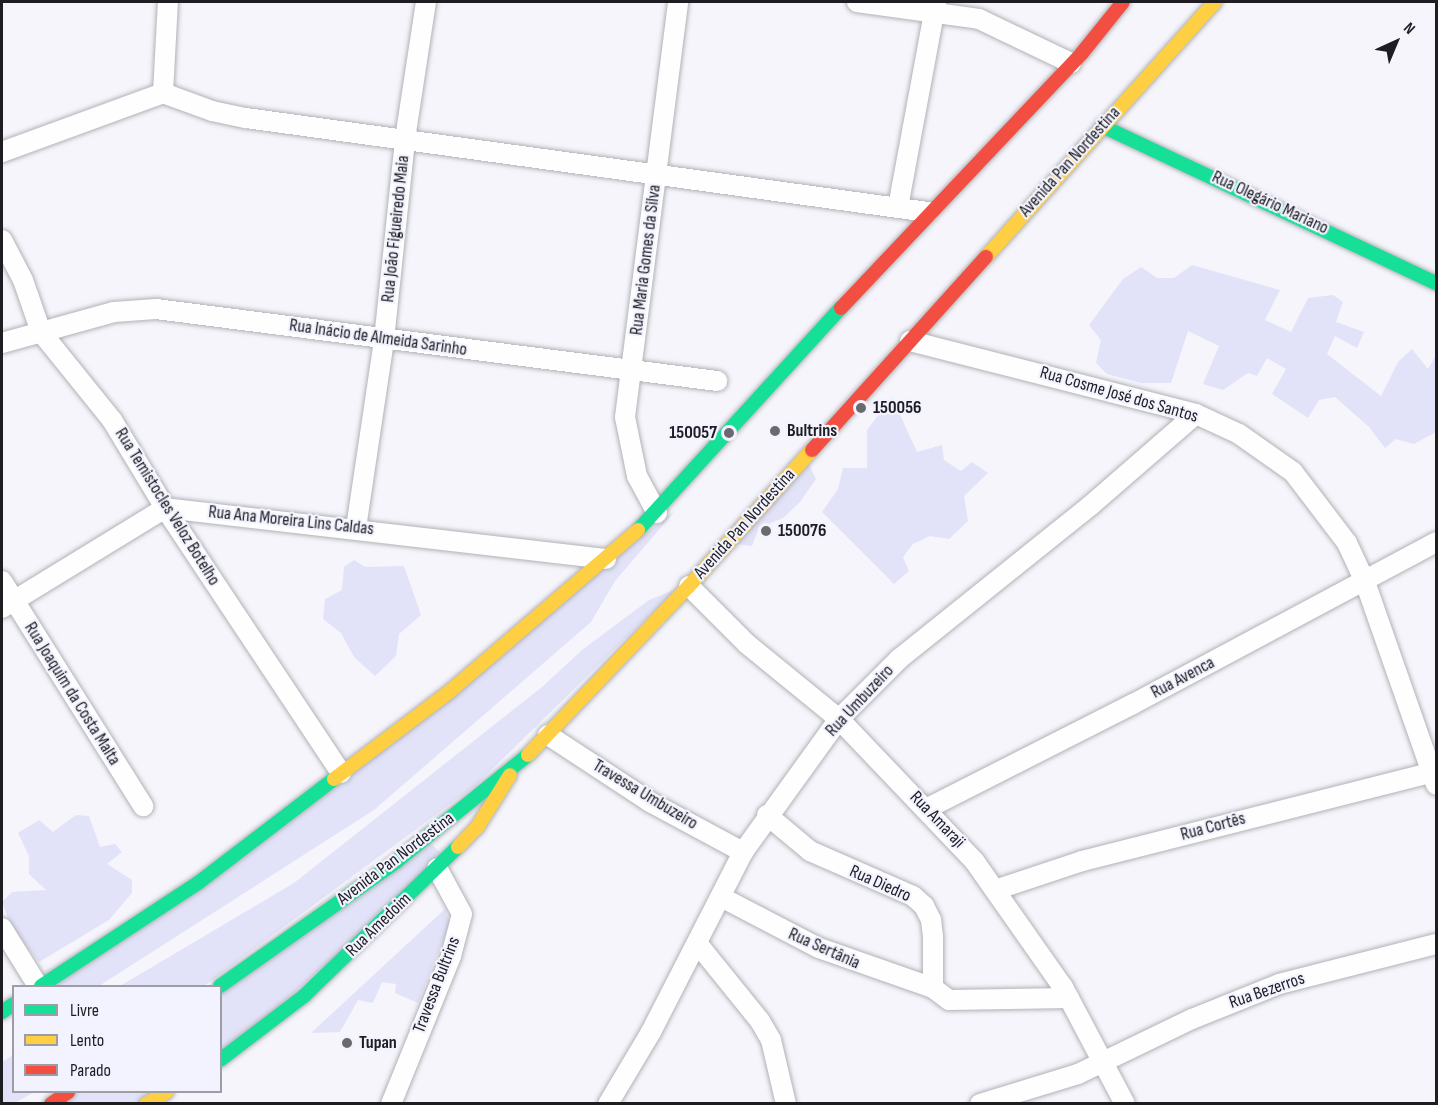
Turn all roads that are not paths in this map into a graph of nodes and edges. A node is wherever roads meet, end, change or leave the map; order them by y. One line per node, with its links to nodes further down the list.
1 (168, 2): 10 (street)
2 (426, 2): 12 (street, Rua João Figueiredo Maia)
3 (678, 2): 14 (street, Rua Maria Gomes da Silva)
4 (857, 2): 8 (street)
5 (1123, 2): 9 (main road)
6 (1141, 2): 9 (main road)
7 (1215, 2): 11 (main road, Avenida Pan Nordestina)
8 (934, 6): 9 (street); 15 (street)
9 (1077, 58): 16 (main road)
10 (163, 93): 12 (street); 13 (street)
11 (1102, 126): 18 (main road, Rua Olegário Mariano); 21 (main road, Avenida Pan Nordestina)
12 (405, 139): 14 (street); 20 (street, Rua João Figueiredo Maia)
13 (2, 152)
14 (656, 177): 15 (street); 23 (street, Rua Maria Gomes da Silva)
15 (898, 207): 16 (street)
16 (928, 212): 27 (main road)
17 (2, 240): 19 (street, Rua Temistocles Veloz Botelho)
18 (1437, 283)
19 (41, 332): 20 (street, Rua Inácio de Almeida Sarinho); 22 (street, Rua Inácio de Almeida Sarinho); 26 (street, Rua Temistocles Veloz Botelho)
20 (384, 340): 23 (street, Rua Inácio de Almeida Sarinho); 28 (street, Rua João Figueiredo Maia)
21 (910, 340): 25 (street, Rua Cosme José dos Santos); 33 (main road, Avenida Pan Nordestina)
22 (2, 343)
23 (632, 370): 24 (street, Rua Inácio de Almeida Sarinho); 27 (street, Rua Maria Gomes da Silva)
24 (717, 381)
25 (1196, 414): 31 (street, Rua Cosme José dos Santos); 35 (street, Rua Umbuzeiro)
26 (165, 508): 28 (street, Rua Ana Moreira Lins Caldas); 34 (street); 38 (street, Rua Temistocles Veloz Botelho)
27 (657, 513): 30 (main road)
28 (356, 528): 30 (street, Rua Ana Moreira Lins Caldas)
29 (1437, 542): 31 (street, Rua Avenca)
30 (606, 559): 38 (main road)
31 (1364, 579): 39 (street, Rua Cosme José dos Santos); 41 (street, Rua Avenca)
32 (2, 581): 34 (street, Rua Joaquim da Costa Malta)
33 (688, 586): 35 (street, Rua Amaraji); 36 (main road, Avenida Pan Nordestina)
34 (8, 604): 40 (street, Rua Joaquim da Costa Malta)
35 (839, 719): 41 (street, Rua Amaraji); 42 (street, Rua Umbuzeiro)
36 (548, 735): 37 (main road, Avenida Pan Nordestina); 43 (street, Travessa Umbuzeiro)
37 (514, 767): 44 (main road, Rua Amedoim); 52 (main road, Avenida Pan Nordestina)
38 (341, 773): 51 (main road)
39 (1435, 778): 45 (street, Rua Cortês)
40 (143, 806)
41 (926, 809): 45 (street, Rua Amaraji)
42 (767, 815): 43 (street, Rua Umbuzeiro); 53 (street, Rua Diedro)
43 (743, 852): 46 (street, Rua Umbuzeiro)
44 (437, 868): 55 (main road, Rua Amedoim); 61 (street, Travessa Bultrins)
45 (995, 890): 54 (street, Rua Amaraji)
46 (721, 897): 48 (street, Rua Umbuzeiro); 53 (street, Rua Sertânia)
47 (2, 928): 50 (street)
48 (697, 943): 62 (street, Rua Umbuzeiro); 63 (street)
49 (1437, 944): 56 (street, Rua Bezerros)
50 (39, 985)
51 (43, 985)
52 (222, 986)
53 (933, 988): 54 (street, Rua Sertânia)
54 (1069, 998): 56 (street, Rua Amaraji)
55 (222, 1058)
56 (1105, 1060): 64 (street, Rua Bezerros); 65 (street, Rua Amaraji)
57 (67, 1093): 59 (main road)
58 (165, 1093): 60 (main road)
59 (51, 1104)
60 (146, 1104)
61 (391, 1104)
62 (608, 1104)
63 (786, 1104)
64 (980, 1104)
65 (1125, 1104)

